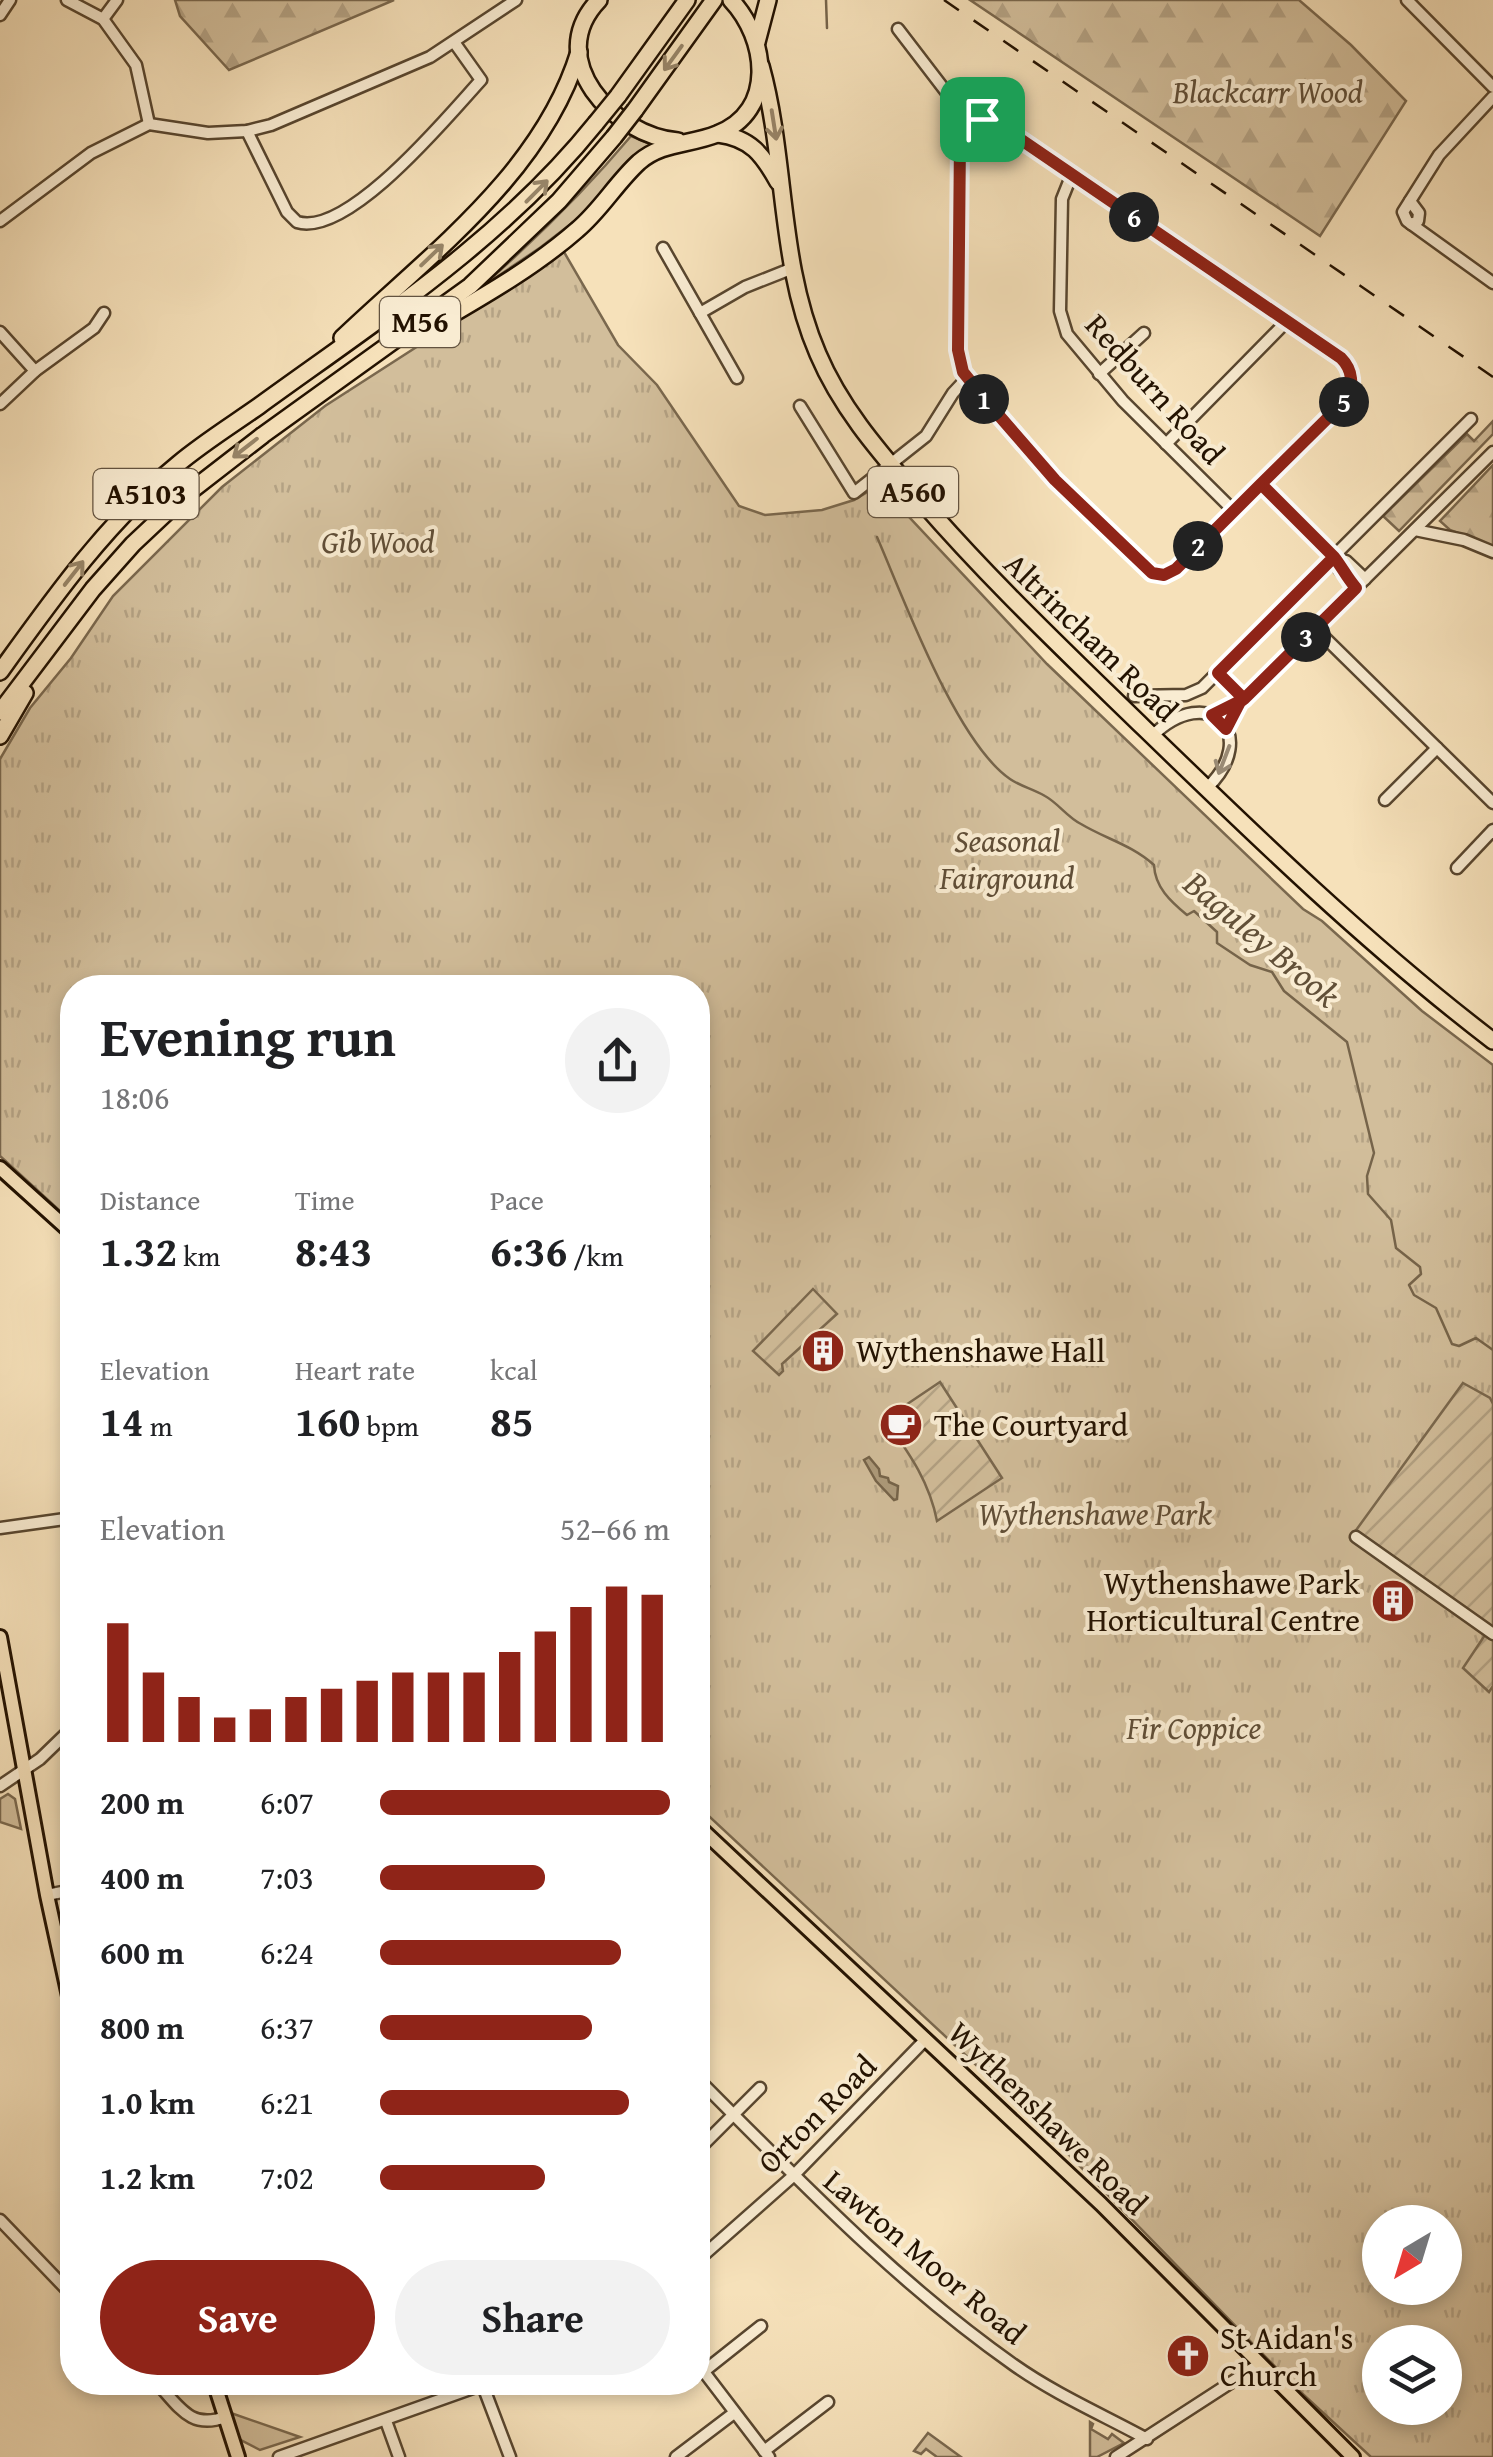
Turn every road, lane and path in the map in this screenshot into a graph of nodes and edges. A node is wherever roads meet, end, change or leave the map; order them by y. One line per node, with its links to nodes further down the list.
1 (10, 0): 12 (street)
2 (67, 0): 13 (street)
3 (117, 0): 13 (street)
4 (516, 0): 16 (street)
5 (582, 0): 14 (highway)
6 (599, 0): 14 (highway)
7 (687, 0): 38 (highway, M56, one-way to 7, bridge)
8 (731, 0): 17 (highway, A560)
9 (1407, 0): 20 (street)
10 (712, 3): 43 (highway, M56, one-way to 43, bridge)
11 (765, 8): 17 (highway)
12 (0, 15)
13 (103, 19): 23 (street)
14 (584, 22): 18 (highway)
15 (898, 29): 22 (street)
16 (454, 42): 24 (street); 24 (street)
17 (757, 42): 19 (highway, A560)
18 (579, 52): 26 (highway); 38 (highway, A5103, one-way to 18)
19 (761, 66): 25 (highway, A560); 28 (highway, Altrincham Road / A560, one-way to 28)
20 (1493, 87)
21 (1493, 97): 32 (street)
22 (970, 123): 27 (street); 42 (street)
23 (148, 124): 24 (street); 29 (street)
24 (247, 131)
25 (718, 134): 26 (highway); 28 (highway, Altrincham Road / A560)
26 (682, 142): 43 (highway, A5103)
27 (1072, 174): 35 (street); 40 (street, Redburn Road)
28 (780, 186): 31 (highway, Altrincham Road / A560)
29 (0, 221)
30 (663, 248): 34 (street)
31 (793, 268): 34 (street); 49 (highway, Altrincham Road / A560)
32 (1493, 283)
33 (104, 313): 39 (street)
34 (700, 313): 41 (street)
35 (1288, 321): 47 (street); 50 (street)
36 (0, 332): 39 (street)
37 (1144, 333): 40 (street)
38 (309, 369): 59 (highway, A5103, one-way to 38)
39 (35, 371): 44 (street)
40 (1100, 374): 47 (street, Redburn Road)
41 (737, 378)
42 (967, 378): 49 (street); 51 (street)
43 (323, 390): 58 (highway, A5103, one-way to 58)
44 (0, 404)
45 (800, 406): 49 (street)
46 (1472, 419): 54 (street)
47 (1166, 444): 51 (street, Redburn Road)
48 (1493, 452): 52 (street)
49 (891, 466): 67 (highway, Altrincham Road / A560)
50 (1261, 484): 51 (street); 54 (street)
51 (1234, 510)
52 (1415, 530): 53 (street); 55 (street)
53 (1493, 552)
54 (1336, 558): 55 (street); 56 (street); 60 (street)
55 (1365, 579): 56 (street)
56 (1356, 588): 57 (street)
57 (1315, 628): 62 (street); 68 (street)
58 (62, 629): 63 (highway, A5103); 66 (highway)
59 (0, 669)
60 (1218, 673): 61 (street); 62 (street)
61 (1134, 696)
62 (1242, 700): 64 (street); 65 (street)
63 (0, 712)
64 (1212, 715): 65 (street); 67 (street)
65 (1226, 729): 69 (street, one-way to 69)
66 (0, 736)
67 (1152, 736): 69 (highway, Altrincham Road / A560)
68 (1438, 748): 70 (street); 71 (street)
69 (1207, 788): 74 (highway, Altrincham Road / A560)
70 (1385, 800)
71 (1493, 803)
72 (1493, 830): 73 (street)
73 (1457, 868)
74 (1491, 1036)
75 (0, 1168): 76 (main road)
76 (60, 1222)
77 (60, 1520): 78 (street)
78 (0, 1528)
79 (1356, 1537): 80 (street)
80 (1493, 1634)
81 (0, 1636): 83 (main road)
82 (60, 1739): 83 (street)
83 (23, 1772): 84 (street); 87 (main road)
84 (0, 1786)
85 (710, 1837): 89 (main road, Wythenshawe Road)
86 (60, 1892): 87 (street)
87 (47, 1895): 88 (main road)
88 (60, 1955)
89 (926, 2039): 94 (street, Orton Road); 100 (main road, Wythenshawe Road)
90 (760, 2088): 92 (street)
91 (710, 2091): 92 (street, Lawton Moor Road)
92 (733, 2114): 93 (street); 94 (street, Lawton Moor Road)
93 (710, 2138)
94 (792, 2177): 96 (street, Orton Road); 110 (street, Lawton Moor Road)
95 (0, 2220): 97 (street)
96 (710, 2249)
97 (60, 2282)
98 (761, 2326): 99 (street)
99 (710, 2361)
100 (1258, 2364): 110 (street); 118 (main road, Wythenshawe Road)
101 (710, 2381): 107 (street)
102 (169, 2395): 108 (street)
103 (218, 2395): 108 (main road)
104 (457, 2395): 109 (street)
105 (490, 2395): 115 (street)
106 (828, 2402): 111 (street)
107 (734, 2412): 111 (street); 116 (street)
108 (225, 2417): 112 (main road)
109 (386, 2421): 113 (street); 114 (street)
110 (1147, 2439): 117 (street)
111 (766, 2454)
112 (238, 2457)
113 (279, 2457)
114 (399, 2457)
115 (510, 2457)
116 (676, 2457)
117 (1116, 2457)
118 (1353, 2457)

